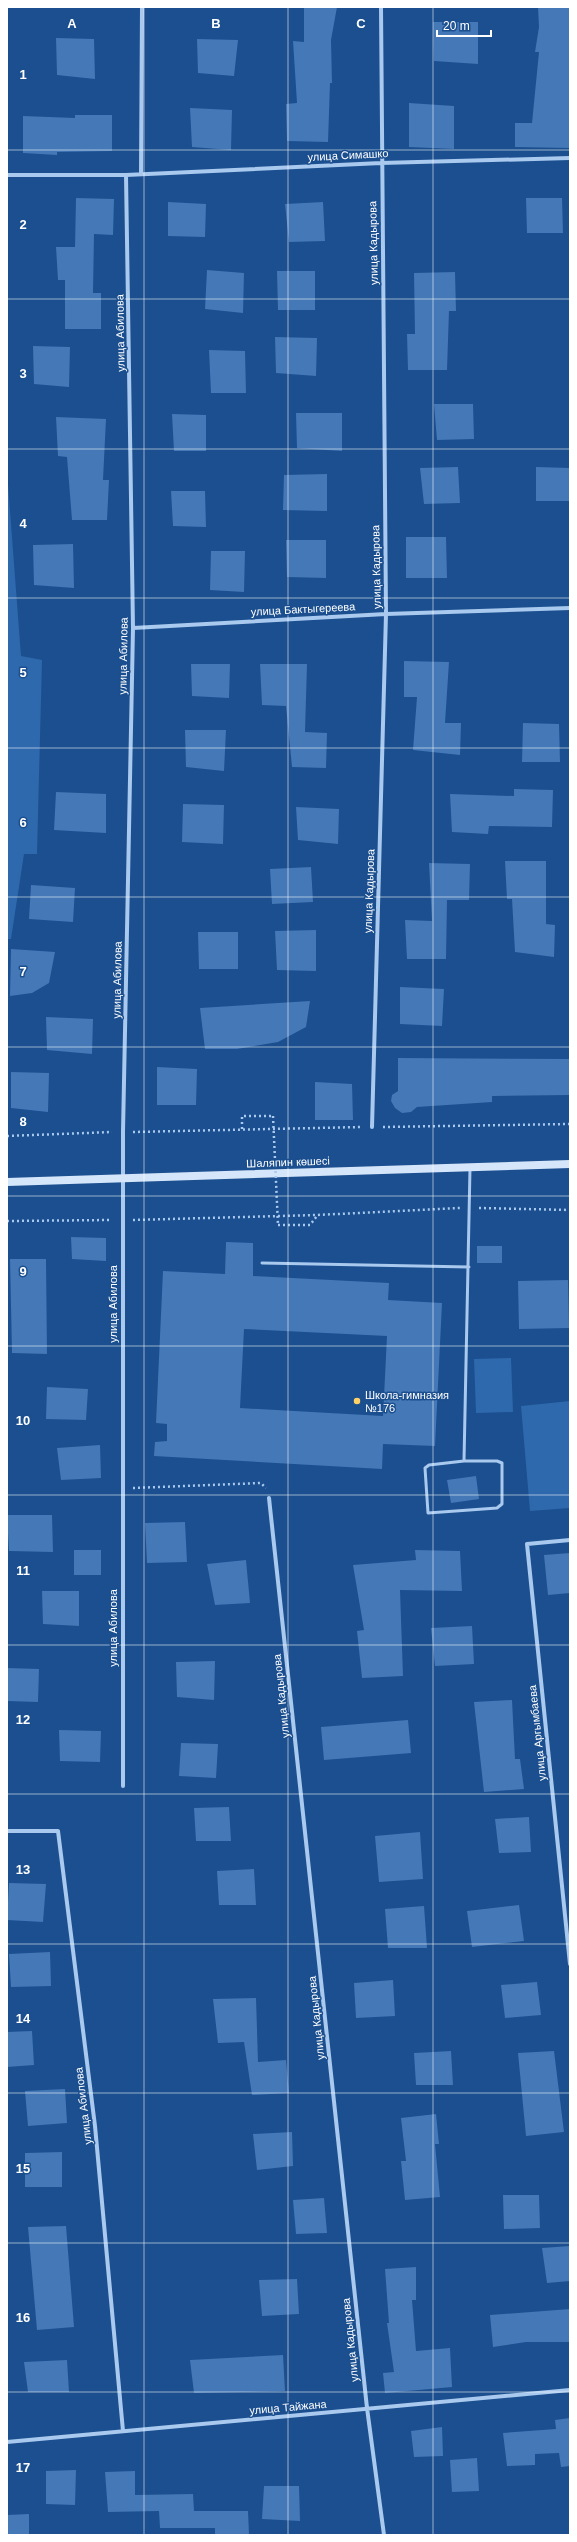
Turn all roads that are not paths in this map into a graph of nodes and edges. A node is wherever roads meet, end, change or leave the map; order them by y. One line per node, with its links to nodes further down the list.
1 (142, 7): 5 (street)
2 (381, 7): 4 (street, улица Кадырова)
3 (570, 158): 4 (street, улица Симашко)
4 (381, 162): 5 (street, улица Симашко); 9 (street, улица Кадырова)
5 (141, 174): 7 (street, улица Симашко)
6 (7, 175): 7 (street, улица Симашко)
7 (126, 175): 10 (street, улица Абилова)
8 (570, 608): 9 (street, улица Бактыгереева)
9 (386, 614): 10 (street, улица Бактыгереева); 11 (street, улица Кадырова)
10 (133, 628): 14 (street, улица Абилова)
11 (372, 1127)
12 (570, 1164): 13 (main road, Шаляпин көшесі)
13 (470, 1166): 14 (main road, Шаляпин көшесі); 17 (lane)
14 (123, 1179): 15 (main road, Шаляпин көшесі); 21 (street, улица Абилова)
15 (7, 1182)
16 (262, 1263): 17 (lane)
17 (469, 1267): 18 (lane)
18 (464, 1461): 18 (lane)
19 (269, 1498): 25 (street, улица Кадырова)
20 (570, 1540): 23 (street, улица Аргымбаева)
21 (123, 1786)
22 (7, 1831): 26 (street, улица Абилова)
23 (570, 1964)
24 (570, 2390): 25 (street, улица Тайжана)
25 (367, 2408): 26 (street, улица Тайжана); 28 (street, улица Кадырова)
26 (123, 2431): 27 (street, улица Тайжана)
27 (7, 2442)
28 (384, 2535)

